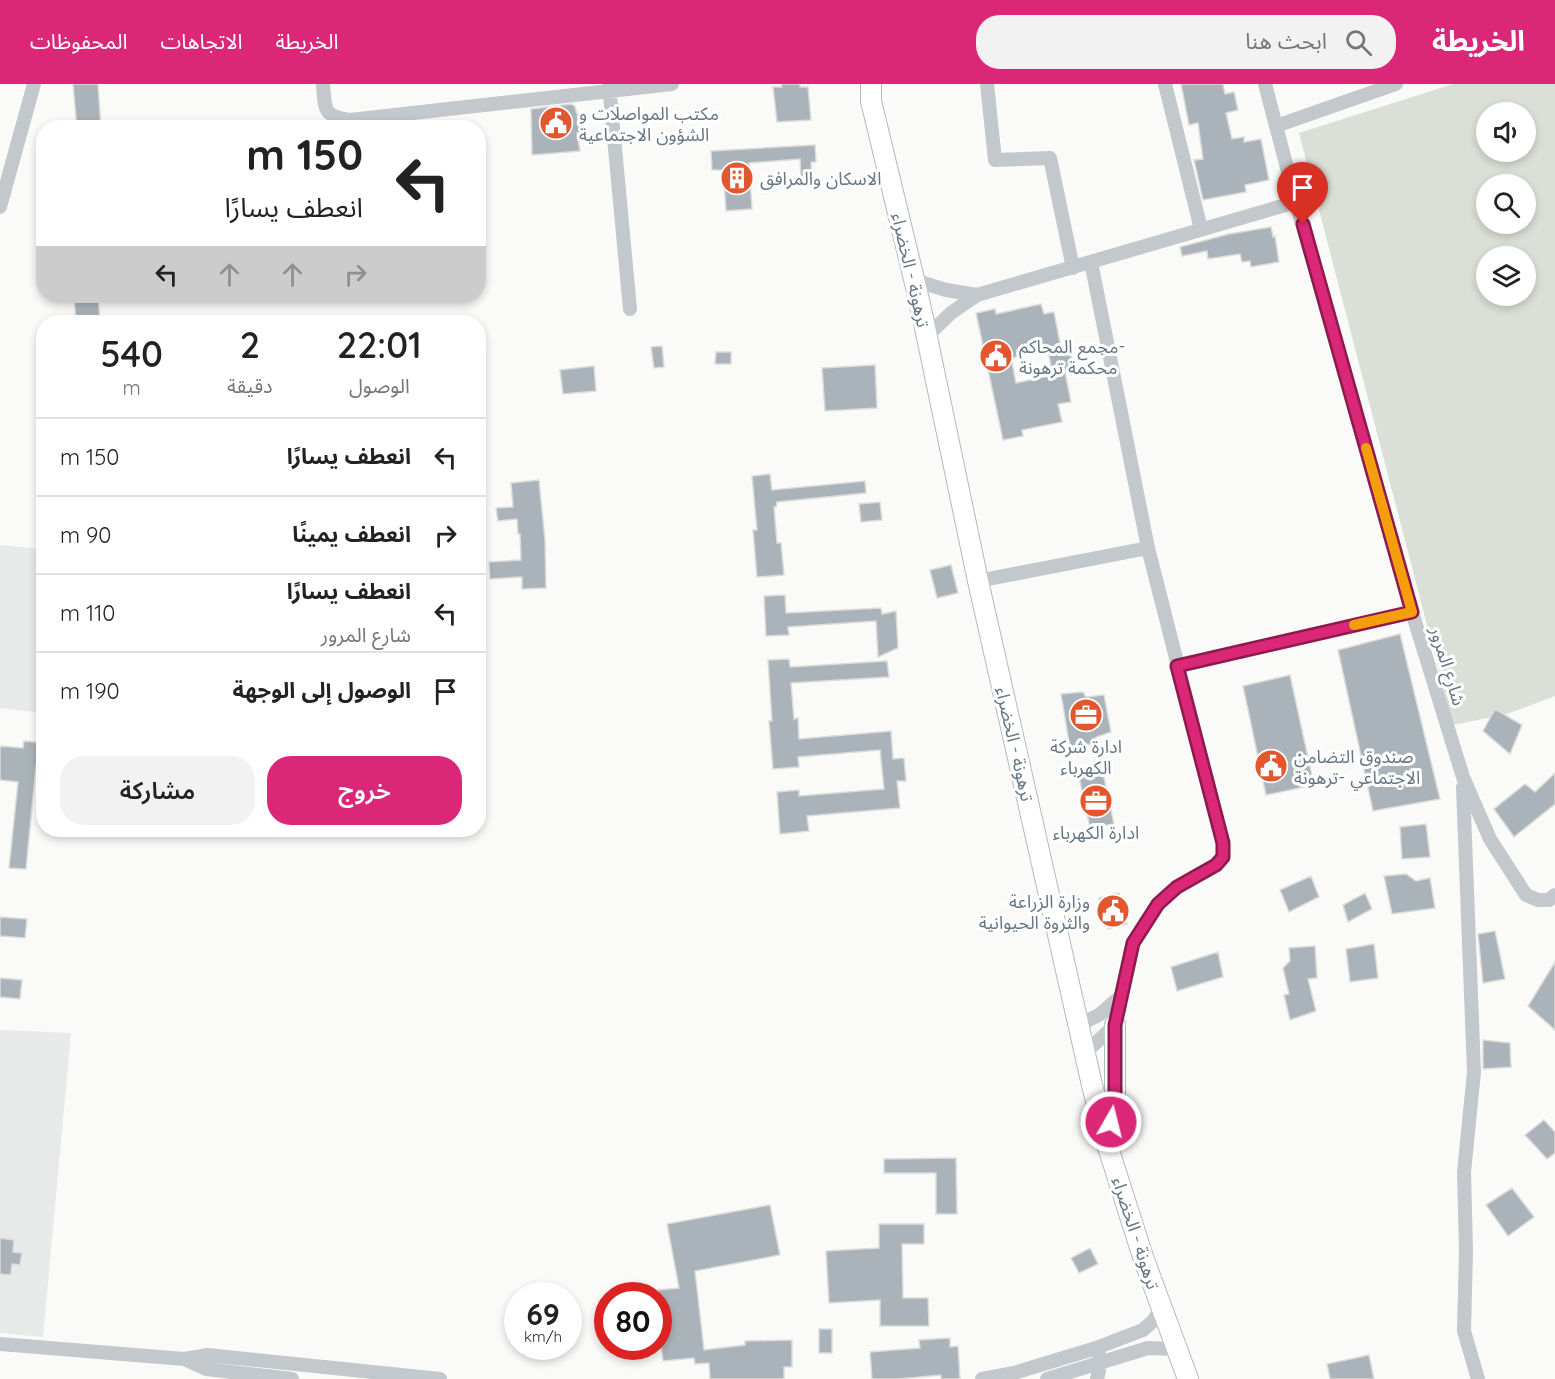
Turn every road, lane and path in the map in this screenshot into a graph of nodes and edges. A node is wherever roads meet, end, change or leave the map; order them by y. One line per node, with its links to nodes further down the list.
1 (34, 84): 13 (street)
2 (323, 84): 9 (street)
3 (672, 84): 9 (street)
4 (861, 84): 10 (highway, ترهونة - الخضراء)
5 (987, 84): 16 (street)
6 (1165, 84): 14 (street)
7 (1265, 84): 11 (street, شارع المرور)
8 (1392, 85): 11 (street)
9 (609, 87): 19 (street)
10 (871, 93): 17 (highway, ترهونة - الخضراء)
11 (1276, 126): 12 (street, شارع المرور)
12 (1296, 202): 14 (street); 23 (street, شارع المرور)
13 (0, 207)
14 (1201, 229): 15 (street)
15 (1091, 262): 16 (street); 21 (street)
16 (1073, 268): 18 (street)
17 (914, 280): 18 (street); 20 (highway, ترهونة - الخضراء)
18 (977, 295): 20 (street)
19 (630, 309)
20 (926, 337): 22 (highway, ترهونة - الخضراء)
21 (1148, 548): 22 (street); 24 (street)
22 (978, 581): 28 (highway, ترهونة - الخضراء)
23 (1412, 612): 24 (street); 25 (street, شارع المرور)
24 (1177, 666): 27 (street)
25 (1463, 777): 26 (street, شارع المرور); 46 (street)
26 (1555, 895)
27 (1121, 996): 28 (street); 29 (street)
28 (1078, 1025): 30 (highway, ترهونة - الخضراء)
29 (1115, 1025): 30 (street); 31 (highway)
30 (1085, 1053): 31 (highway, ترهونة - الخضراء)
31 (1107, 1144): 32 (highway, ترهونة - الخضراء)
32 (1161, 1307): 34 (street); 35 (highway, ترهونة - الخضراء)
33 (0, 1344): 37 (street)
34 (1096, 1348): 38 (street); 42 (street)
35 (1177, 1349): 38 (street); 45 (highway, ترهونة - الخضراء)
36 (208, 1355): 37 (street); 39 (street); 41 (street)
37 (184, 1359): 39 (street)
38 (1101, 1362): 43 (street); 44 (street)
39 (205, 1374): 40 (street)
40 (292, 1379)
41 (440, 1379)
42 (982, 1379)
43 (1047, 1379)
44 (1096, 1379)
45 (1188, 1379)
46 (1478, 1379)

